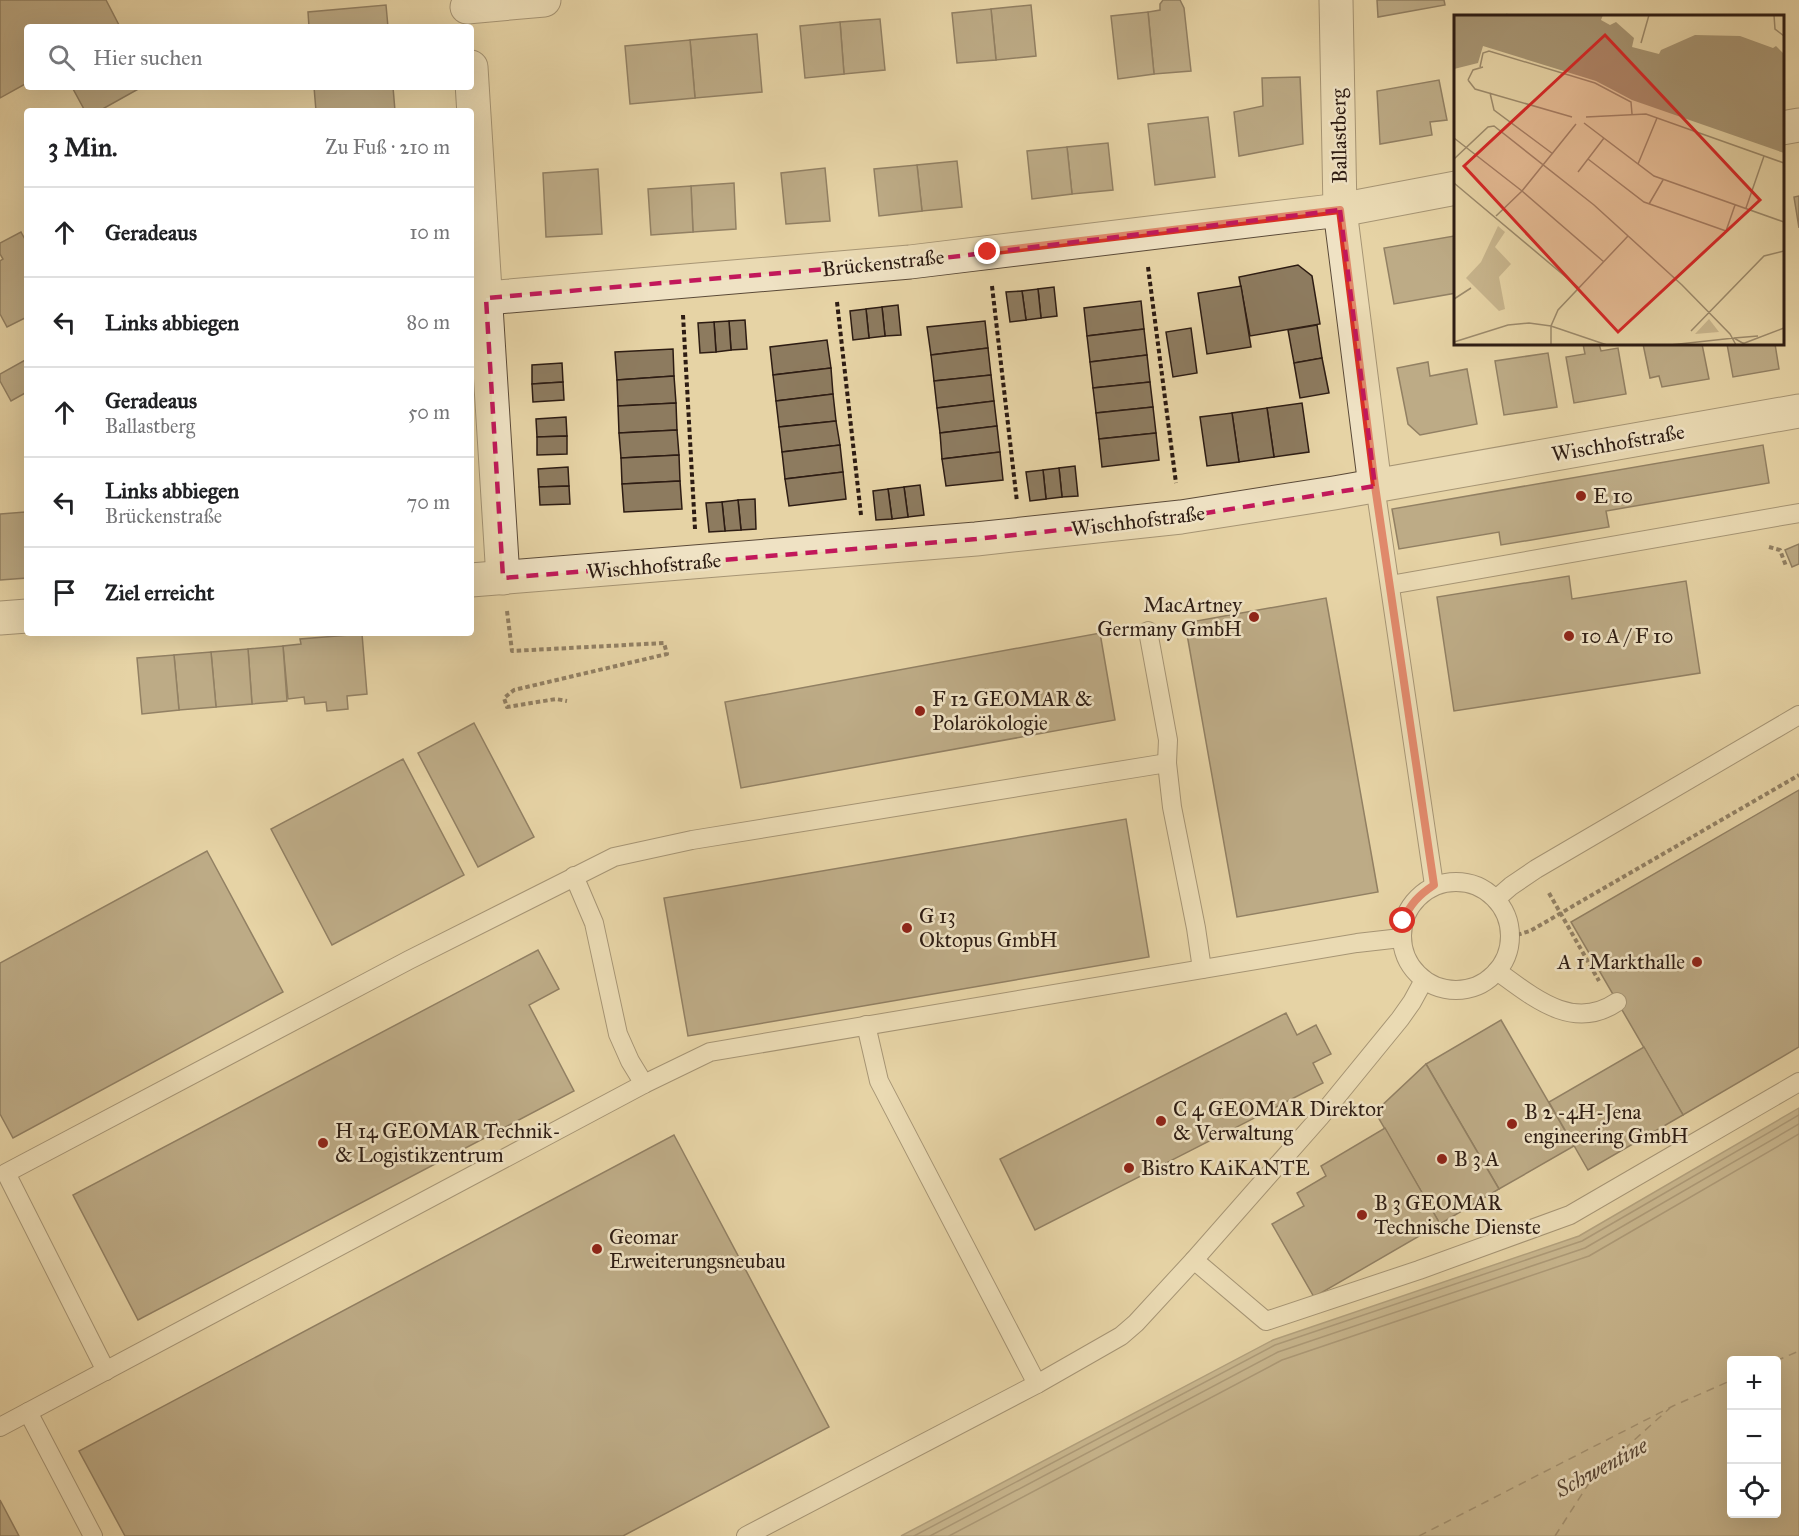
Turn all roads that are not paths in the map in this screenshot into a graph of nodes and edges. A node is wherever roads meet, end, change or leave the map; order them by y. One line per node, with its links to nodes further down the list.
1 (544, 0): 3 (street)
2 (1336, 0): 10 (street, Ballastberg)
3 (467, 11)
4 (472, 90): 5 (street)
5 (474, 108)
6 (474, 113): 11 (street)
7 (1799, 125): 8 (street)
8 (1784, 128)
9 (1454, 188): 10 (street, Brückenstraße)
10 (1340, 210): 11 (street, Brückenstraße); 13 (street, Ballastberg)
11 (486, 298): 15 (street)
12 (1799, 411): 13 (street, Wischhofstraße)
13 (1375, 486): 15 (street, Wischhofstraße); 17 (lane)
14 (1799, 513): 17 (lane)
15 (503, 578): 16 (street, Wischhofstraße)
16 (474, 580)
17 (1390, 585): 24 (lane)
18 (24, 616): 19 (street)
19 (0, 618)
20 (1148, 631): 22 (lane)
21 (1799, 715): 25 (lane)
22 (1167, 763): 23 (lane); 27 (lane)
23 (574, 876): 33 (lane); 35 (lane)
24 (1434, 885): 25 (lane); 26 (lane)
25 (1496, 899): 28 (lane)
26 (1401, 938): 27 (lane); 29 (lane)
27 (1202, 969): 31 (lane)
28 (1497, 971): 29 (lane); 30 (lane)
29 (1424, 980): 34 (lane)
30 (1615, 1003)
31 (866, 1025): 33 (lane); 36 (lane)
32 (1799, 1082): 34 (lane)
33 (644, 1084): 35 (lane)
34 (1194, 1260): 36 (lane)
35 (106, 1371): 37 (lane)
36 (1037, 1384): 40 (lane)
37 (28, 1412): 38 (lane); 39 (lane)
38 (0, 1426)
39 (93, 1536)
40 (746, 1536)

